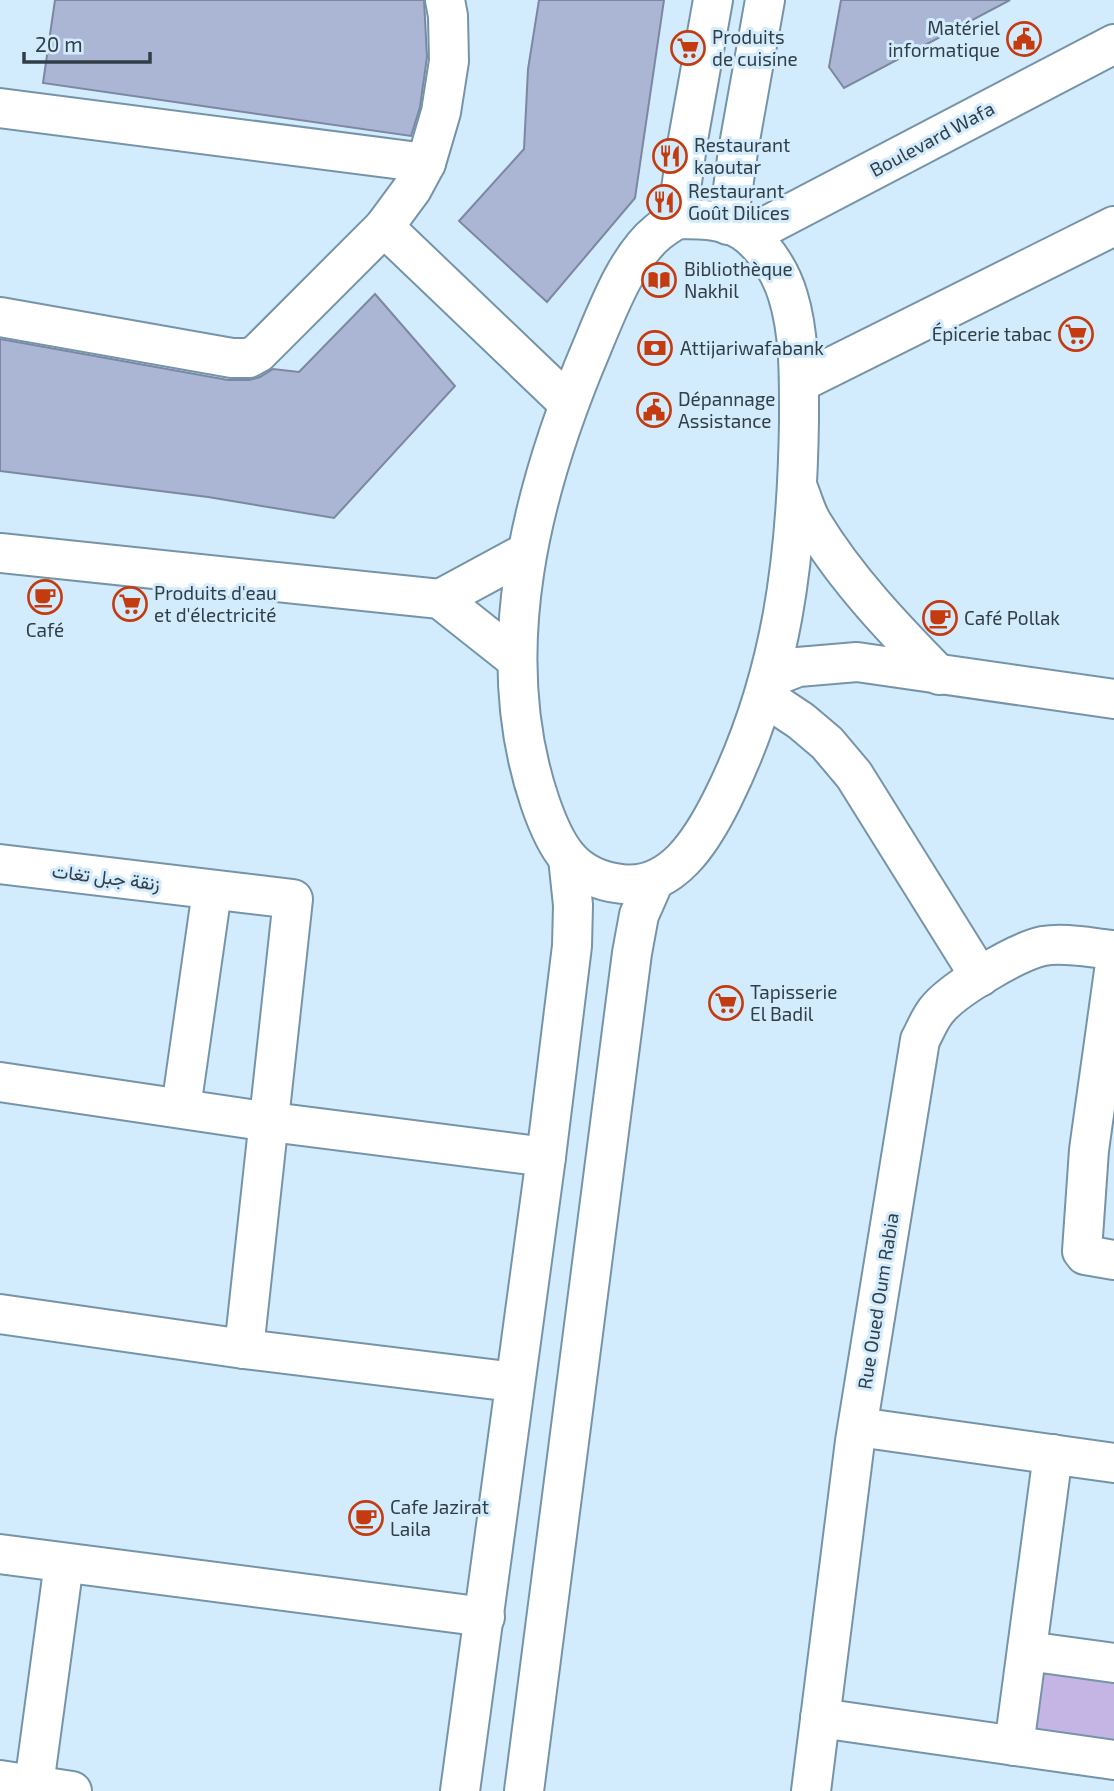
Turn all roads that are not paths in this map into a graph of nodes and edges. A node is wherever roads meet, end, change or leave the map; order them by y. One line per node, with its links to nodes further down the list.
1 (445, 0): 6 (street)
2 (713, 0): 7 (street)
3 (765, 0): 10 (street)
4 (1114, 44): 10 (street, Boulevard Wafa)
5 (0, 108): 6 (street)
6 (426, 163): 9 (street)
7 (677, 219): 10 (street); 13 (street)
8 (1114, 226): 12 (street)
9 (384, 227): 11 (street); 13 (street)
10 (739, 230): 12 (street)
11 (0, 317)
12 (799, 383): 14 (street)
13 (568, 403): 15 (street)
14 (798, 488): 19 (street); 20 (street)
15 (527, 552): 17 (street); 18 (street)
16 (0, 553): 17 (street)
17 (440, 599): 18 (street)
18 (517, 660): 22 (street)
19 (939, 675): 20 (street); 21 (street)
20 (767, 688): 24 (street); 28 (street)
21 (1114, 699)
22 (568, 858): 24 (street); 33 (street)
23 (0, 864): 25 (street, زنقة جبل تغات)
24 (654, 881): 52 (street)
25 (212, 891): 30 (street); 31 (street, زنقة جبل تغات)
26 (1114, 950): 28 (street, Rue Oued Oum Rabia)
27 (1114, 971): 32 (street)
28 (980, 977): 38 (street, Rue Oued Oum Rabia)
29 (0, 1082): 30 (street)
30 (181, 1108): 31 (street)
31 (267, 1122): 33 (street); 36 (street)
32 (1102, 1151): 34 (street)
33 (546, 1157): 37 (street)
34 (1114, 1260)
35 (0, 1314): 36 (street)
36 (244, 1349): 37 (street)
37 (514, 1382): 43 (street)
38 (858, 1427): 39 (street); 46 (street, Rue Oued Oum Rabia)
39 (1053, 1454): 40 (street); 44 (street)
40 (1114, 1463)
41 (0, 1555): 42 (street)
42 (64, 1563): 43 (street); 49 (street)
43 (485, 1617): 51 (street)
44 (1027, 1651): 45 (street); 47 (street)
45 (1114, 1663)
46 (820, 1718): 47 (street); 53 (street, Rue Oued Oum Rabia)
47 (1014, 1746): 48 (street)
48 (1114, 1760)
49 (17, 1783): 50 (street)
50 (72, 1791)
51 (460, 1791)
52 (524, 1791)
53 (811, 1791)

